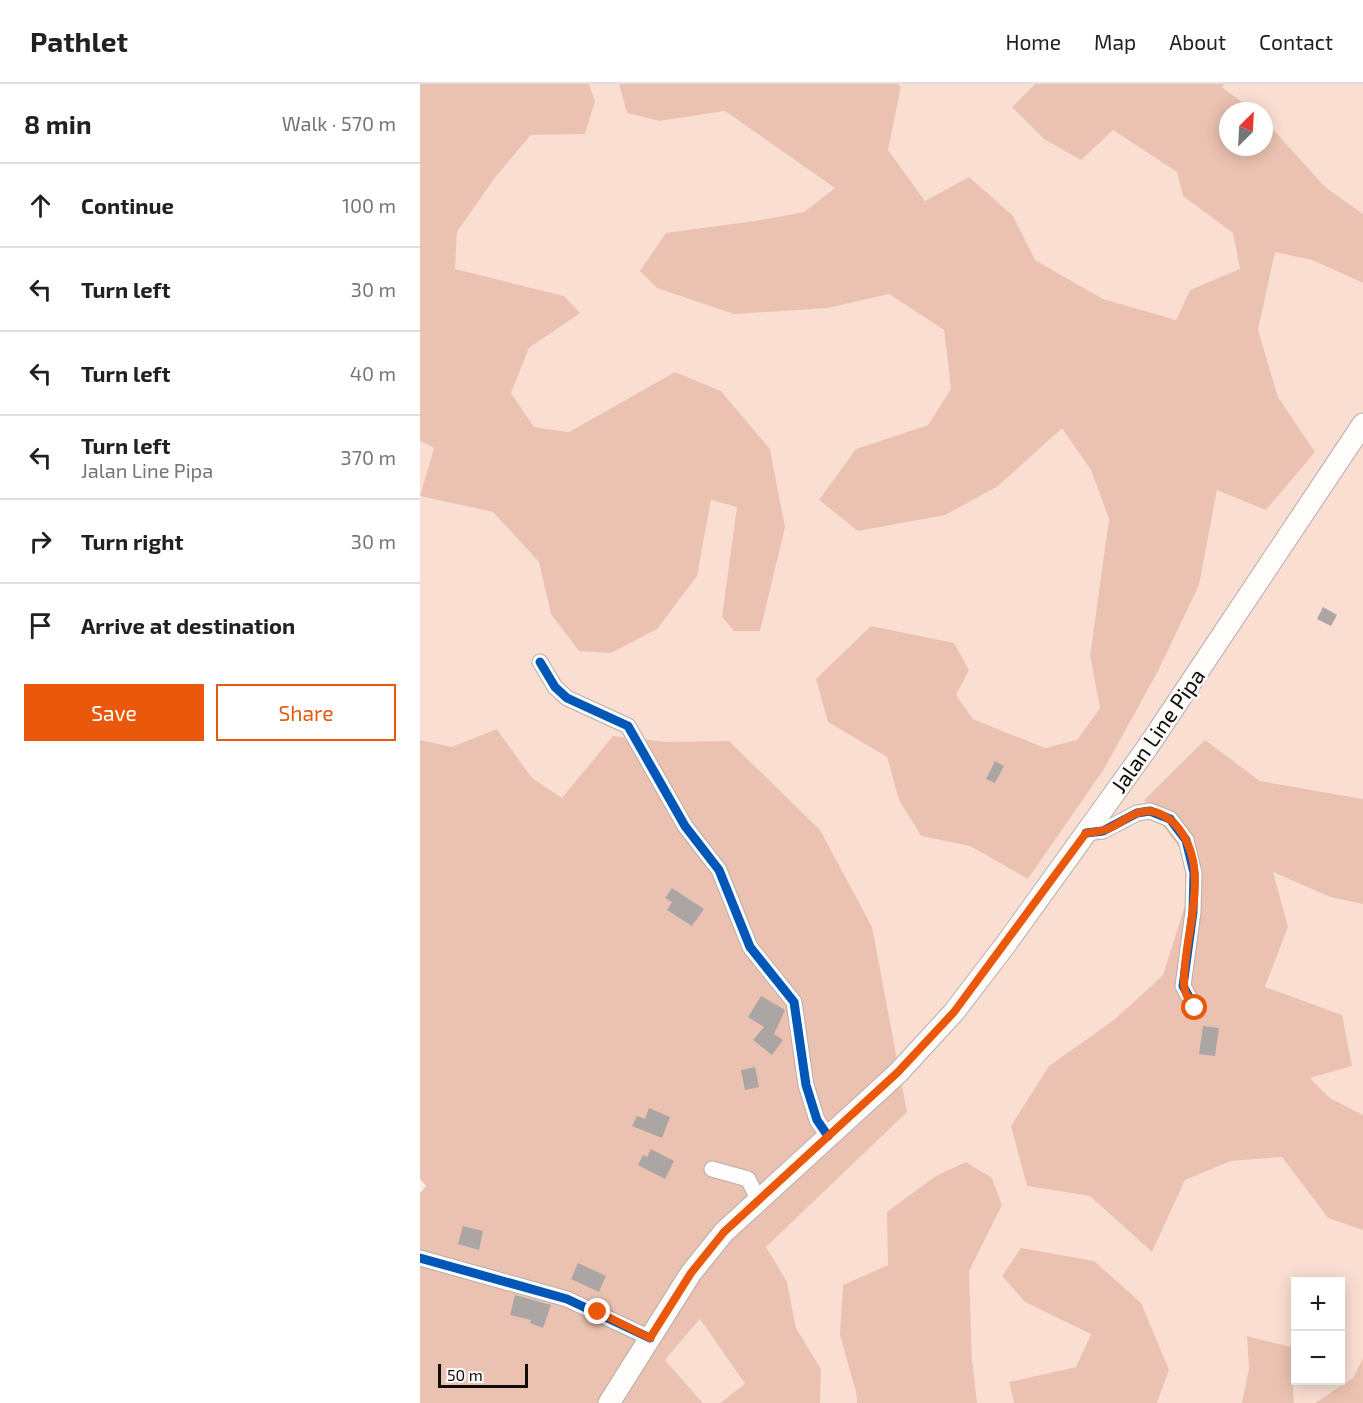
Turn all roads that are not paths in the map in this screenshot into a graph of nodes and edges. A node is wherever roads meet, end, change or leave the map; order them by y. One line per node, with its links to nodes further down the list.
1 (1363, 424): 3 (main road, Jalan Line Pipa)
2 (540, 662): 5 (street)
3 (1086, 833): 4 (street); 5 (main road, Jalan Line Pipa)
4 (1195, 1008)
5 (828, 1136): 7 (main road, Jalan Line Pipa)
6 (712, 1169): 7 (street)
7 (758, 1199): 9 (main road, Jalan Line Pipa)
8 (420, 1258): 9 (street)
9 (650, 1338): 10 (main road, Jalan Line Pipa)
10 (609, 1403)

